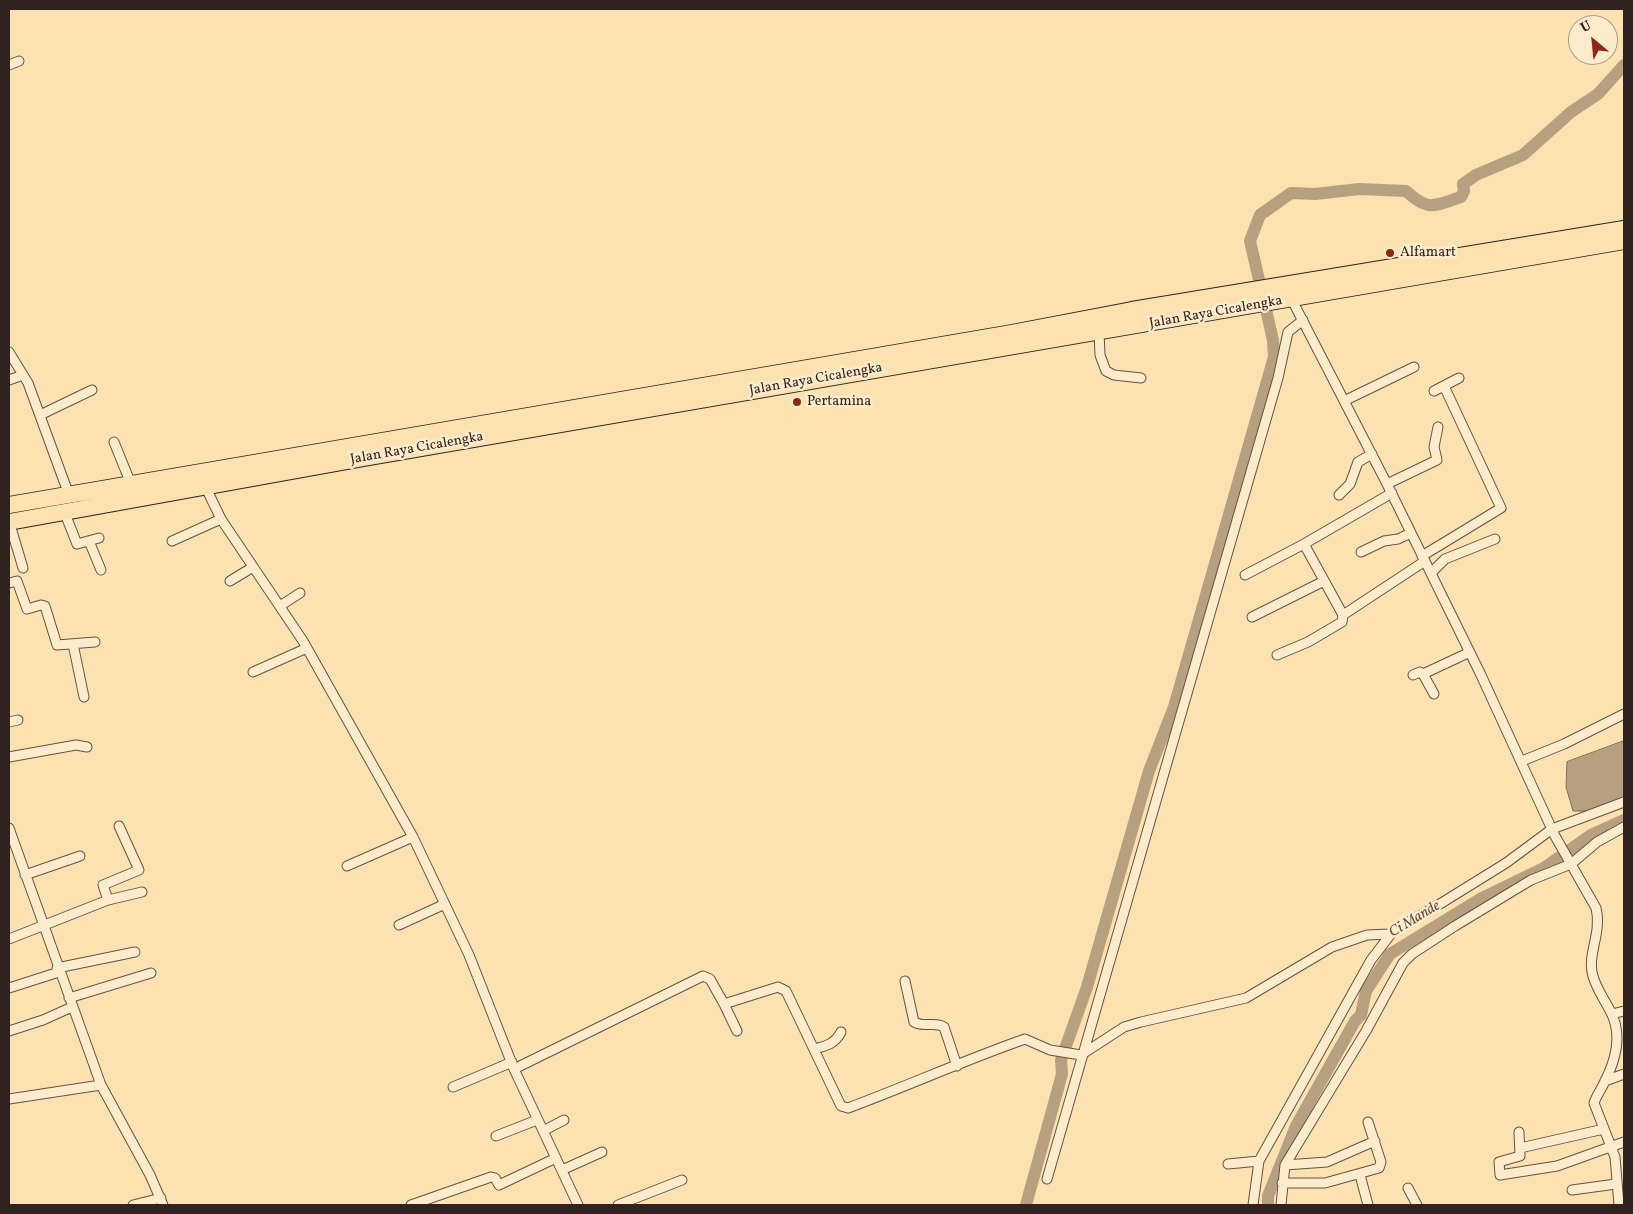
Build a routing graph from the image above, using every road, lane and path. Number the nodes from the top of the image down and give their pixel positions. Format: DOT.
graph roads {
  1 [pos="19,61"];
  2 [pos="9,64"];
  3 [pos="1624,229"];
  4 [pos="1624,241"];
  5 [pos="1272,295"];
  6 [pos="1248,299"];
  7 [pos="1292,300"];
  8 [pos="1302,320"];
  9 [pos="1100,332"];
  10 [pos="9,352"];
  11 [pos="1414,367"];
  12 [pos="24,375"];
  13 [pos="1141,378"];
  14 [pos="1459,378"];
  15 [pos="9,380"];
  16 [pos="1444,386"];
  17 [pos="92,390"];
  18 [pos="1434,391"];
  19 [pos="1344,401"];
  20 [pos="40,415"];
  21 [pos="1438,427"];
  22 [pos="114,442"];
  23 [pos="1372,454"];
  24 [pos="1387,484"];
  25 [pos="123,486"];
  26 [pos="206,488"];
  27 [pos="1392,493"];
  28 [pos="69,495"];
  29 [pos="1339,495"];
  30 [pos="117,504"];
  31 [pos="9,505"];
  32 [pos="64,512"];
  33 [pos="221,519"];
  34 [pos="9,522"];
  35 [pos="1411,533"];
  36 [pos="99,538"];
  37 [pos="1495,538"];
  38 [pos="89,541"];
  39 [pos="172,541"];
  40 [pos="1304,544"];
  41 [pos="1361,552"];
  42 [pos="1424,558"];
  43 [pos="253,567"];
  44 [pos="23,568"];
  45 [pos="101,570"];
  46 [pos="1431,573"];
  47 [pos="1245,575"];
  48 [pos="230,581"];
  49 [pos="1324,581"];
  50 [pos="9,583"];
  51 [pos="300,593"];
  52 [pos="280,606"];
  53 [pos="1343,615"];
  54 [pos="1252,618"];
  55 [pos="95,642"];
  56 [pos="73,644"];
  57 [pos="307,648"];
  58 [pos="1468,653"];
  59 [pos="1277,654"];
  60 [pos="253,672"];
  61 [pos="1423,674"];
  62 [pos="1413,676"];
  63 [pos="1434,694"];
  64 [pos="84,697"];
  65 [pos="1624,714"];
  66 [pos="87,747"];
  67 [pos="9,756"];
  68 [pos="1522,761"];
  69 [pos="1624,802"];
  70 [pos="119,826"];
  71 [pos="1624,827"];
  72 [pos="9,828"];
  73 [pos="1554,833"];
  74 [pos="413,837"];
  75 [pos="80,856"];
  76 [pos="1570,862"];
  77 [pos="347,866"];
  78 [pos="25,875"];
  79 [pos="142,892"];
  80 [pos="108,900"];
  81 [pos="445,904"];
  82 [pos="399,925"];
  83 [pos="43,926"];
  84 [pos="1389,934"];
  85 [pos="9,939"];
  86 [pos="135,952"];
  87 [pos="58,970"];
  88 [pos="151,974"];
  89 [pos="905,981"];
  90 [pos="9,988"];
  91 [pos="69,998"];
  92 [pos="724,1004"];
  93 [pos="72,1008"];
  94 [pos="1624,1011"];
  95 [pos="1612,1014"];
  96 [pos="9,1030"];
  97 [pos="737,1031"];
  98 [pos="841,1032"];
  99 [pos="1620,1047"];
  100 [pos="814,1049"];
  101 [pos="1080,1055"];
  102 [pos="513,1065"];
  103 [pos="956,1066"];
  104 [pos="1624,1074"];
  105 [pos="1605,1081"];
  106 [pos="101,1085"];
  107 [pos="453,1088"];
  108 [pos="9,1099"];
  109 [pos="537,1120"];
  110 [pos="564,1120"];
  111 [pos="1368,1122"];
  112 [pos="1604,1129"];
  113 [pos="543,1131"];
  114 [pos="1519,1132"];
  115 [pos="496,1136"];
  116 [pos="1376,1141"];
  117 [pos="1624,1142"];
  118 [pos="1612,1147"];
  119 [pos="1520,1148"];
  120 [pos="602,1152"];
  121 [pos="556,1158"];
  122 [pos="1259,1160"];
  123 [pos="1228,1164"];
  124 [pos="1285,1165"];
  125 [pos="1620,1165"];
  126 [pos="562,1170"];
  127 [pos="1360,1175"];
  128 [pos="1047,1179"];
  129 [pos="682,1180"];
  130 [pos="1282,1184"];
  131 [pos="1616,1184"];
  132 [pos="1408,1188"];
  133 [pos="1572,1190"];
  134 [pos="162,1202"];
  135 [pos="133,1205"];
  136 [pos="411,1205"];
  137 [pos="578,1205"];
  138 [pos="618,1205"];
  139 [pos="1253,1205"];
  140 [pos="1281,1205"];
  141 [pos="1368,1205"];
  142 [pos="1417,1205"];
  143 [pos="1619,1205"];
  1 -- 2 [label="street"];
  3 -- 5 [label="highway, Jalan Raya Cicalengka"];
  4 -- 7 [label="highway, Jalan Raya Cicalengka"];
  5 -- 6 [label="highway, Jalan Raya Cicalengka"];
  5 -- 7 [label="highway, Jalan Raya Cicalengka"];
  6 -- 9 [label="highway, Jalan Raya Cicalengka"];
  6 -- 25 [label="highway, Jalan Raya Cicalengka"];
  7 -- 8 [label="street"];
  8 -- 19 [label="street"];
  8 -- 101 [label="street"];
  9 -- 13 [label="street"];
  9 -- 26 [label="highway, Jalan Raya Cicalengka"];
  10 -- 12 [label="street"];
  11 -- 19 [label="street"];
  12 -- 15 [label="street"];
  12 -- 20 [label="street"];
  14 -- 16 [label="street"];
  16 -- 18 [label="street"];
  16 -- 42 [label="street"];
  17 -- 20 [label="street"];
  19 -- 23 [label="street"];
  20 -- 28 [label="street"];
  21 -- 24 [label="street"];
  22 -- 25 [label="street"];
  23 -- 24 [label="street"];
  23 -- 29 [label="street"];
  24 -- 27 [label="street"];
  25 -- 28 [label="highway, Jalan Raya Cicalengka"];
  25 -- 30 [label="highway"];
  26 -- 30 [label="highway, Jalan Raya Cicalengka"];
  26 -- 33 [label="street"];
  27 -- 35 [label="street"];
  27 -- 40 [label="street"];
  28 -- 31 [label="highway, Jalan Raya Cicalengka"];
  30 -- 32 [label="highway, Jalan Raya Cicalengka"];
  32 -- 34 [label="highway, Jalan Raya Cicalengka"];
  32 -- 38 [label="street"];
  33 -- 39 [label="street"];
  33 -- 43 [label="street"];
  34 -- 44 [label="street"];
  35 -- 41 [label="street"];
  35 -- 42 [label="street"];
  36 -- 38 [label="street"];
  37 -- 46 [label="street"];
  38 -- 45 [label="street"];
  40 -- 47 [label="street"];
  40 -- 49 [label="street"];
  42 -- 46 [label="street"];
  42 -- 53 [label="street"];
  43 -- 48 [label="street"];
  43 -- 52 [label="street"];
  46 -- 58 [label="street"];
  49 -- 53 [label="street"];
  49 -- 54 [label="street"];
  50 -- 56 [label="street"];
  51 -- 52 [label="street"];
  52 -- 57 [label="street"];
  53 -- 59 [label="street"];
  55 -- 56 [label="street"];
  56 -- 64 [label="street"];
  57 -- 60 [label="street"];
  57 -- 74 [label="street"];
  58 -- 61 [label="street"];
  58 -- 68 [label="street"];
  61 -- 62 [label="street"];
  61 -- 63 [label="street"];
  65 -- 68 [label="street"];
  66 -- 67 [label="street"];
  68 -- 73 [label="street"];
  69 -- 73 [label="street"];
  70 -- 80 [label="street"];
  71 -- 76 [label="street"];
  72 -- 78 [label="street"];
  73 -- 76 [label="street"];
  73 -- 84 [label="street"];
  74 -- 77 [label="street"];
  74 -- 81 [label="street"];
  75 -- 78 [label="street"];
  76 -- 95 [label="street"];
  76 -- 124 [label="street"];
  78 -- 83 [label="street"];
  79 -- 80 [label="street"];
  80 -- 83 [label="street"];
  81 -- 82 [label="street"];
  81 -- 102 [label="street"];
  83 -- 85 [label="street"];
  83 -- 87 [label="street"];
  84 -- 101 [label="street"];
  84 -- 122 [label="street"];
  86 -- 87 [label="street"];
  87 -- 90 [label="street"];
  87 -- 91 [label="street"];
  88 -- 91 [label="street"];
  89 -- 103 [label="street"];
  91 -- 93 [label="street"];
  92 -- 97 [label="street"];
  92 -- 100 [label="street"];
  92 -- 102 [label="street"];
  93 -- 96 [label="street"];
  93 -- 106 [label="street"];
  94 -- 95 [label="street"];
  95 -- 99 [label="street"];
  98 -- 100 [label="street"];
  99 -- 105 [label="street"];
  100 -- 103 [label="street"];
  101 -- 103 [label="street"];
  101 -- 128 [label="street"];
  102 -- 107 [label="street"];
  102 -- 109 [label="street"];
  104 -- 105 [label="street"];
  105 -- 112 [label="street"];
  106 -- 108 [label="street"];
  106 -- 134 [label="street"];
  109 -- 113 [label="street"];
  109 -- 115 [label="street"];
  110 -- 113 [label="street"];
  111 -- 116 [label="street"];
  112 -- 118 [label="street"];
  112 -- 119 [label="street"];
  113 -- 121 [label="street"];
  114 -- 119 [label="street"];
  116 -- 124 [label="street"];
  116 -- 127 [label="street"];
  117 -- 118 [label="street"];
  118 -- 119 [label="street"];
  118 -- 125 [label="street"];
  120 -- 126 [label="street"];
  121 -- 126 [label="street"];
  121 -- 136 [label="street"];
  122 -- 123 [label="street"];
  122 -- 139 [label="street"];
  124 -- 130 [label="street"];
  125 -- 131 [label="street"];
  126 -- 137 [label="street"];
  127 -- 130 [label="street"];
  127 -- 141 [label="street"];
  129 -- 138 [label="street"];
  130 -- 140 [label="street"];
  131 -- 133 [label="street"];
  131 -- 143 [label="street"];
  132 -- 142 [label="street"];
  134 -- 135 [label="street"];
}
